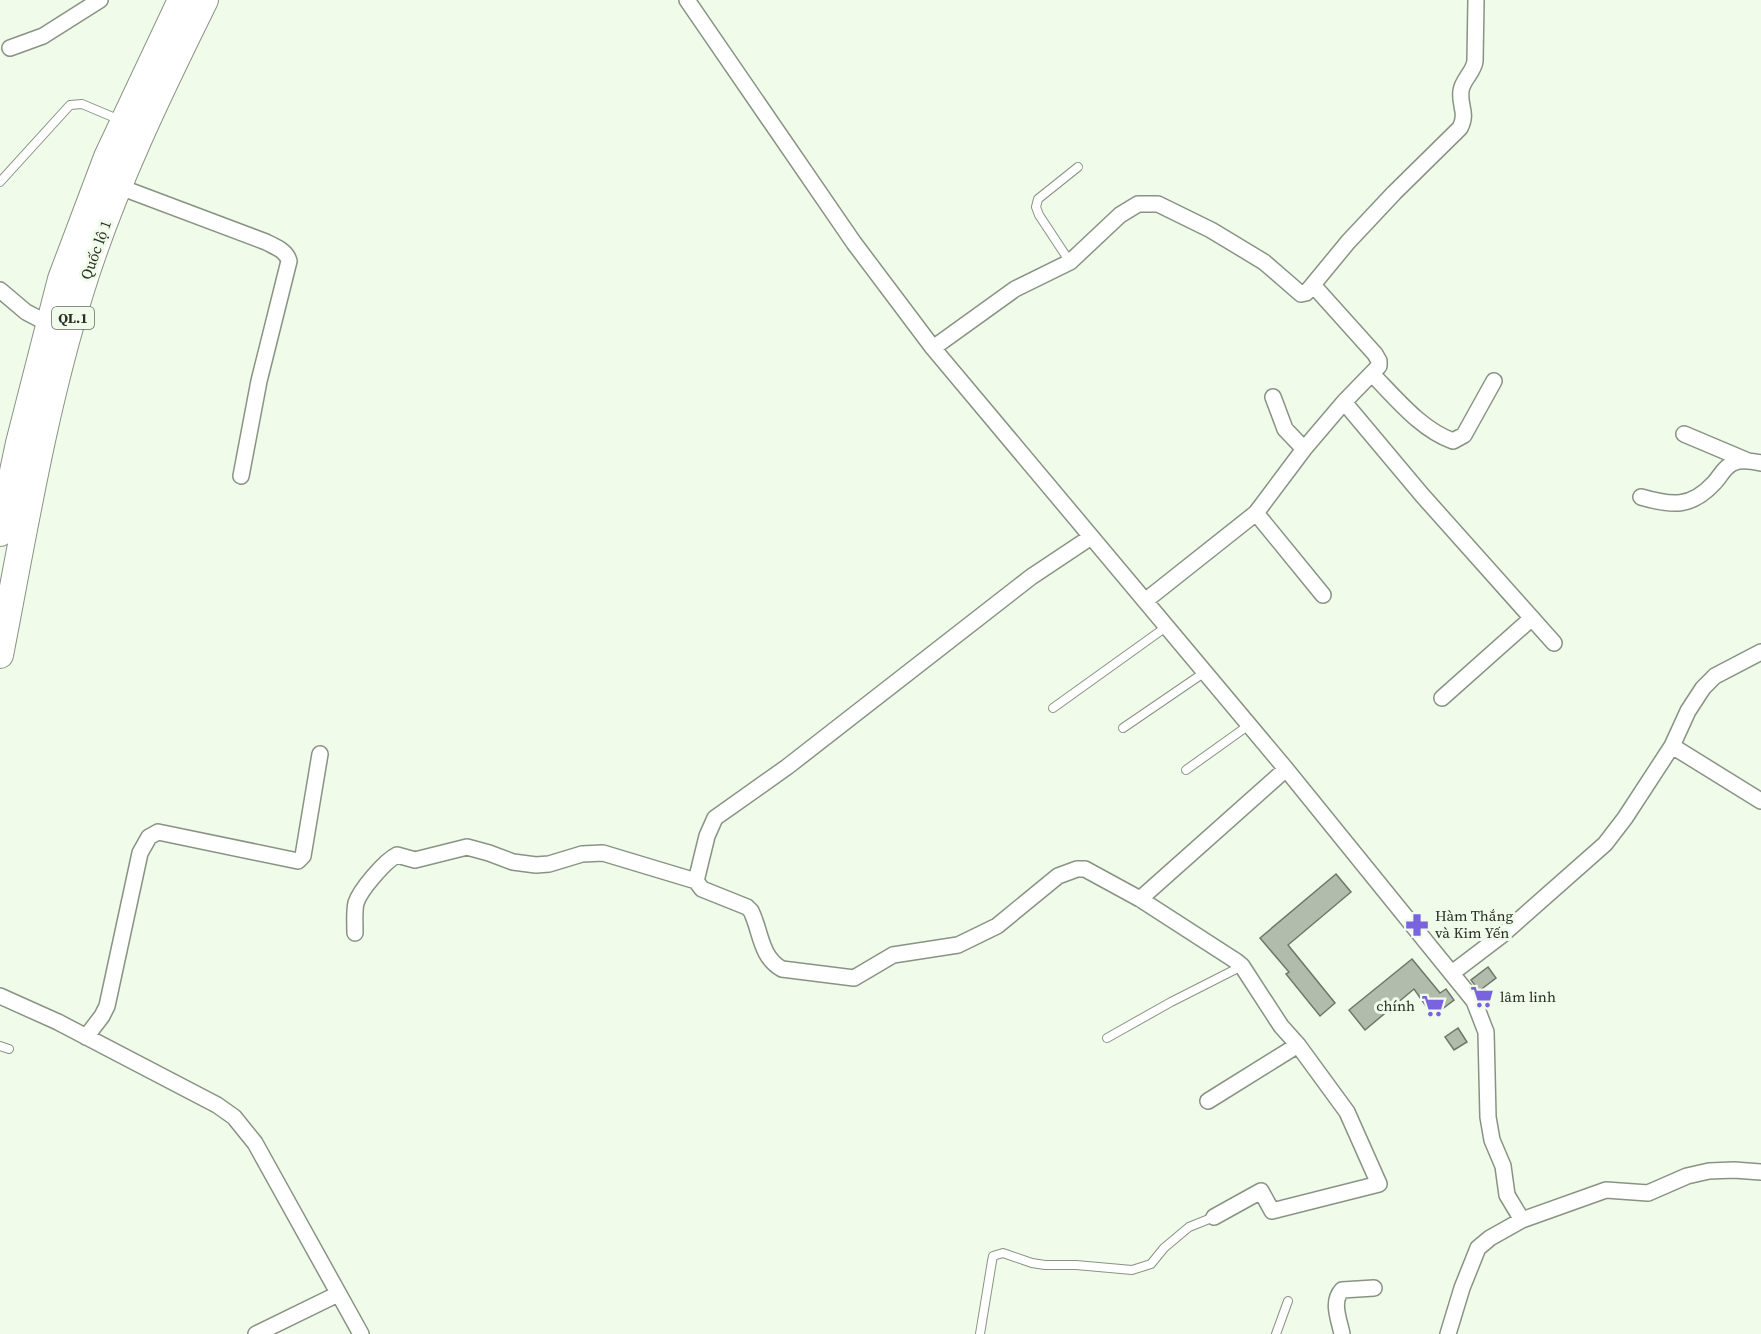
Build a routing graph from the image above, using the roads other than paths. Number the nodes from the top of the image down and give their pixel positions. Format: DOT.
graph roads {
  1 [pos="100,0"];
  2 [pos="181,0"];
  3 [pos="205,0"];
  4 [pos="687,0"];
  5 [pos="1476,0"];
  6 [pos="10,48"];
  7 [pos="123,122"];
  8 [pos="1078,167"];
  9 [pos="0,182"];
  10 [pos="120,187"];
  11 [pos="1070,262"];
  12 [pos="1313,285"];
  13 [pos="0,290"];
  14 [pos="49,324"];
  15 [pos="933,348"];
  16 [pos="1372,374"];
  17 [pos="1494,381"];
  18 [pos="1273,397"];
  19 [pos="1344,402"];
  20 [pos="1684,434"];
  21 [pos="1304,449"];
  22 [pos="1754,462"];
  23 [pos="241,476"];
  24 [pos="1641,497"];
  25 [pos="1256,513"];
  26 [pos="0,533"];
  27 [pos="1091,537"];
  28 [pos="1323,595"];
  29 [pos="1145,602"];
  30 [pos="1532,618"];
  31 [pos="1166,627"];
  32 [pos="1554,643"];
  33 [pos="1761,652"];
  34 [pos="0,655"];
  35 [pos="1205,672"];
  36 [pos="1442,698"];
  37 [pos="1053,708"];
  38 [pos="1249,725"];
  39 [pos="1123,728"];
  40 [pos="1672,746"];
  41 [pos="320,754"];
  42 [pos="1286,769"];
  43 [pos="1186,770"];
  44 [pos="1761,801"];
  45 [pos="696,881"];
  46 [pos="1140,899"];
  47 [pos="355,933"];
  48 [pos="1242,966"];
  49 [pos="1452,973"];
  50 [pos="0,996"];
  51 [pos="86,1037"];
  52 [pos="1107,1038"];
  53 [pos="1298,1045"];
  54 [pos="0,1046"];
  55 [pos="9,1049"];
  56 [pos="1209,1101"];
  57 [pos="1761,1172"];
  58 [pos="1215,1217"];
  59 [pos="1522,1220"];
  60 [pos="1374,1288"];
  61 [pos="338,1294"];
  62 [pos="1288,1301"];
  63 [pos="256,1334"];
  64 [pos="361,1334"];
  65 [pos="980,1334"];
  66 [pos="1276,1334"];
  67 [pos="1342,1334"];
  68 [pos="1448,1334"];
  1 -- 6 [label="street"];
  2 -- 7 [label="highway, Quốc lộ 1 / QL.1"];
  3 -- 10 [label="highway, Quốc lộ 1 / QL.1"];
  4 -- 15 [label="street"];
  5 -- 12 [label="street"];
  7 -- 9 [label="lane"];
  7 -- 14 [label="highway, Quốc lộ 1 / QL.1"];
  8 -- 11 [label="lane"];
  10 -- 23 [label="street"];
  10 -- 34 [label="highway, Quốc lộ 1 / QL.1"];
  11 -- 12 [label="street"];
  11 -- 15 [label="street"];
  12 -- 16 [label="street"];
  13 -- 14 [label="street"];
  14 -- 26 [label="highway, Quốc lộ 1 / QL.1"];
  15 -- 27 [label="street"];
  16 -- 17 [label="street"];
  16 -- 19 [label="street"];
  18 -- 21 [label="street"];
  19 -- 21 [label="street"];
  19 -- 30 [label="street"];
  20 -- 22 [label="street"];
  21 -- 25 [label="street"];
  22 -- 24 [label="street"];
  25 -- 28 [label="street"];
  25 -- 29 [label="street"];
  27 -- 29 [label="street"];
  27 -- 45 [label="street"];
  29 -- 31 [label="street"];
  30 -- 32 [label="street"];
  30 -- 36 [label="street"];
  31 -- 35 [label="street"];
  31 -- 37 [label="lane"];
  33 -- 40 [label="street"];
  35 -- 38 [label="street"];
  35 -- 39 [label="lane"];
  38 -- 42 [label="street"];
  38 -- 43 [label="lane"];
  40 -- 44 [label="street"];
  40 -- 49 [label="street"];
  41 -- 51 [label="street"];
  42 -- 46 [label="street"];
  42 -- 49 [label="street"];
  45 -- 46 [label="street"];
  45 -- 47 [label="street"];
  46 -- 48 [label="street"];
  48 -- 52 [label="lane"];
  48 -- 53 [label="street"];
  49 -- 59 [label="street"];
  50 -- 51 [label="street"];
  51 -- 61 [label="street"];
  53 -- 56 [label="street"];
  53 -- 58 [label="street"];
  54 -- 55 [label="lane"];
  57 -- 59 [label="street"];
  58 -- 65 [label="lane"];
  59 -- 68 [label="street"];
  60 -- 67 [label="street"];
  61 -- 63 [label="street"];
  61 -- 64 [label="street"];
  62 -- 66 [label="lane"];
}
